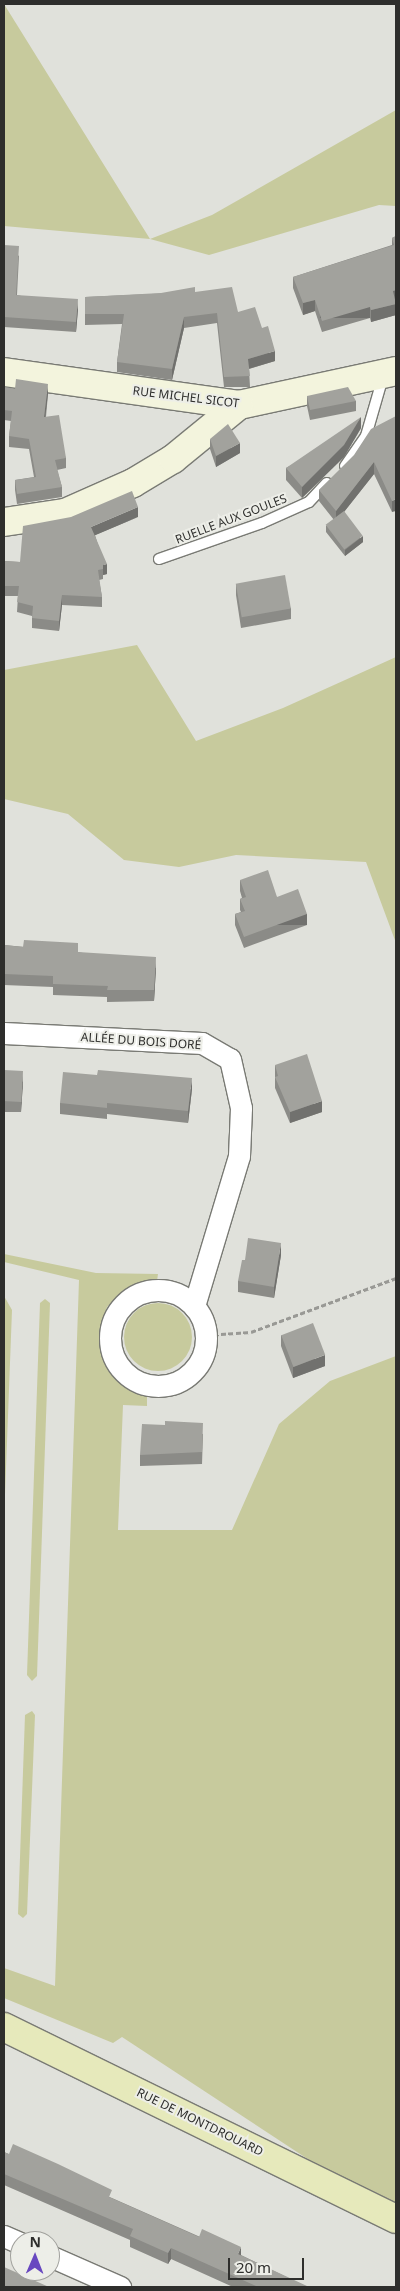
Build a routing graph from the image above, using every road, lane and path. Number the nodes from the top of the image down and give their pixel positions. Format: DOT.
graph roads {
  1 [pos="4,372"];
  2 [pos="390,373"];
  3 [pos="239,405"];
  4 [pos="4,522"];
  5 [pos="159,559"];
  6 [pos="4,1033"];
  7 [pos="396,1278"];
  8 [pos="194,1306"];
  9 [pos="206,1335"];
  10 [pos="4,2027"];
  11 [pos="396,2218"];
  12 [pos="60,2260"];
  13 [pos="120,2287"];
  1 -- 3 [label="street, RUE MICHEL SICOT"];
  2 -- 3 [label="street, RUE MICHEL SICOT"];
  2 -- 5 [label="lane, RUELLE AUX GOULES"];
  3 -- 4 [label="street"];
  6 -- 8 [label="street, ALLÉE DU BOIS DORÉ"];
  7 -- 9 [label="path"];
  8 -- 9 [label="street"];
  8 -- 9 [label="street"];
  10 -- 11 [label="main road, RUE DE MONTDROUARD"];
  12 -- 13 [label="street"];
}
